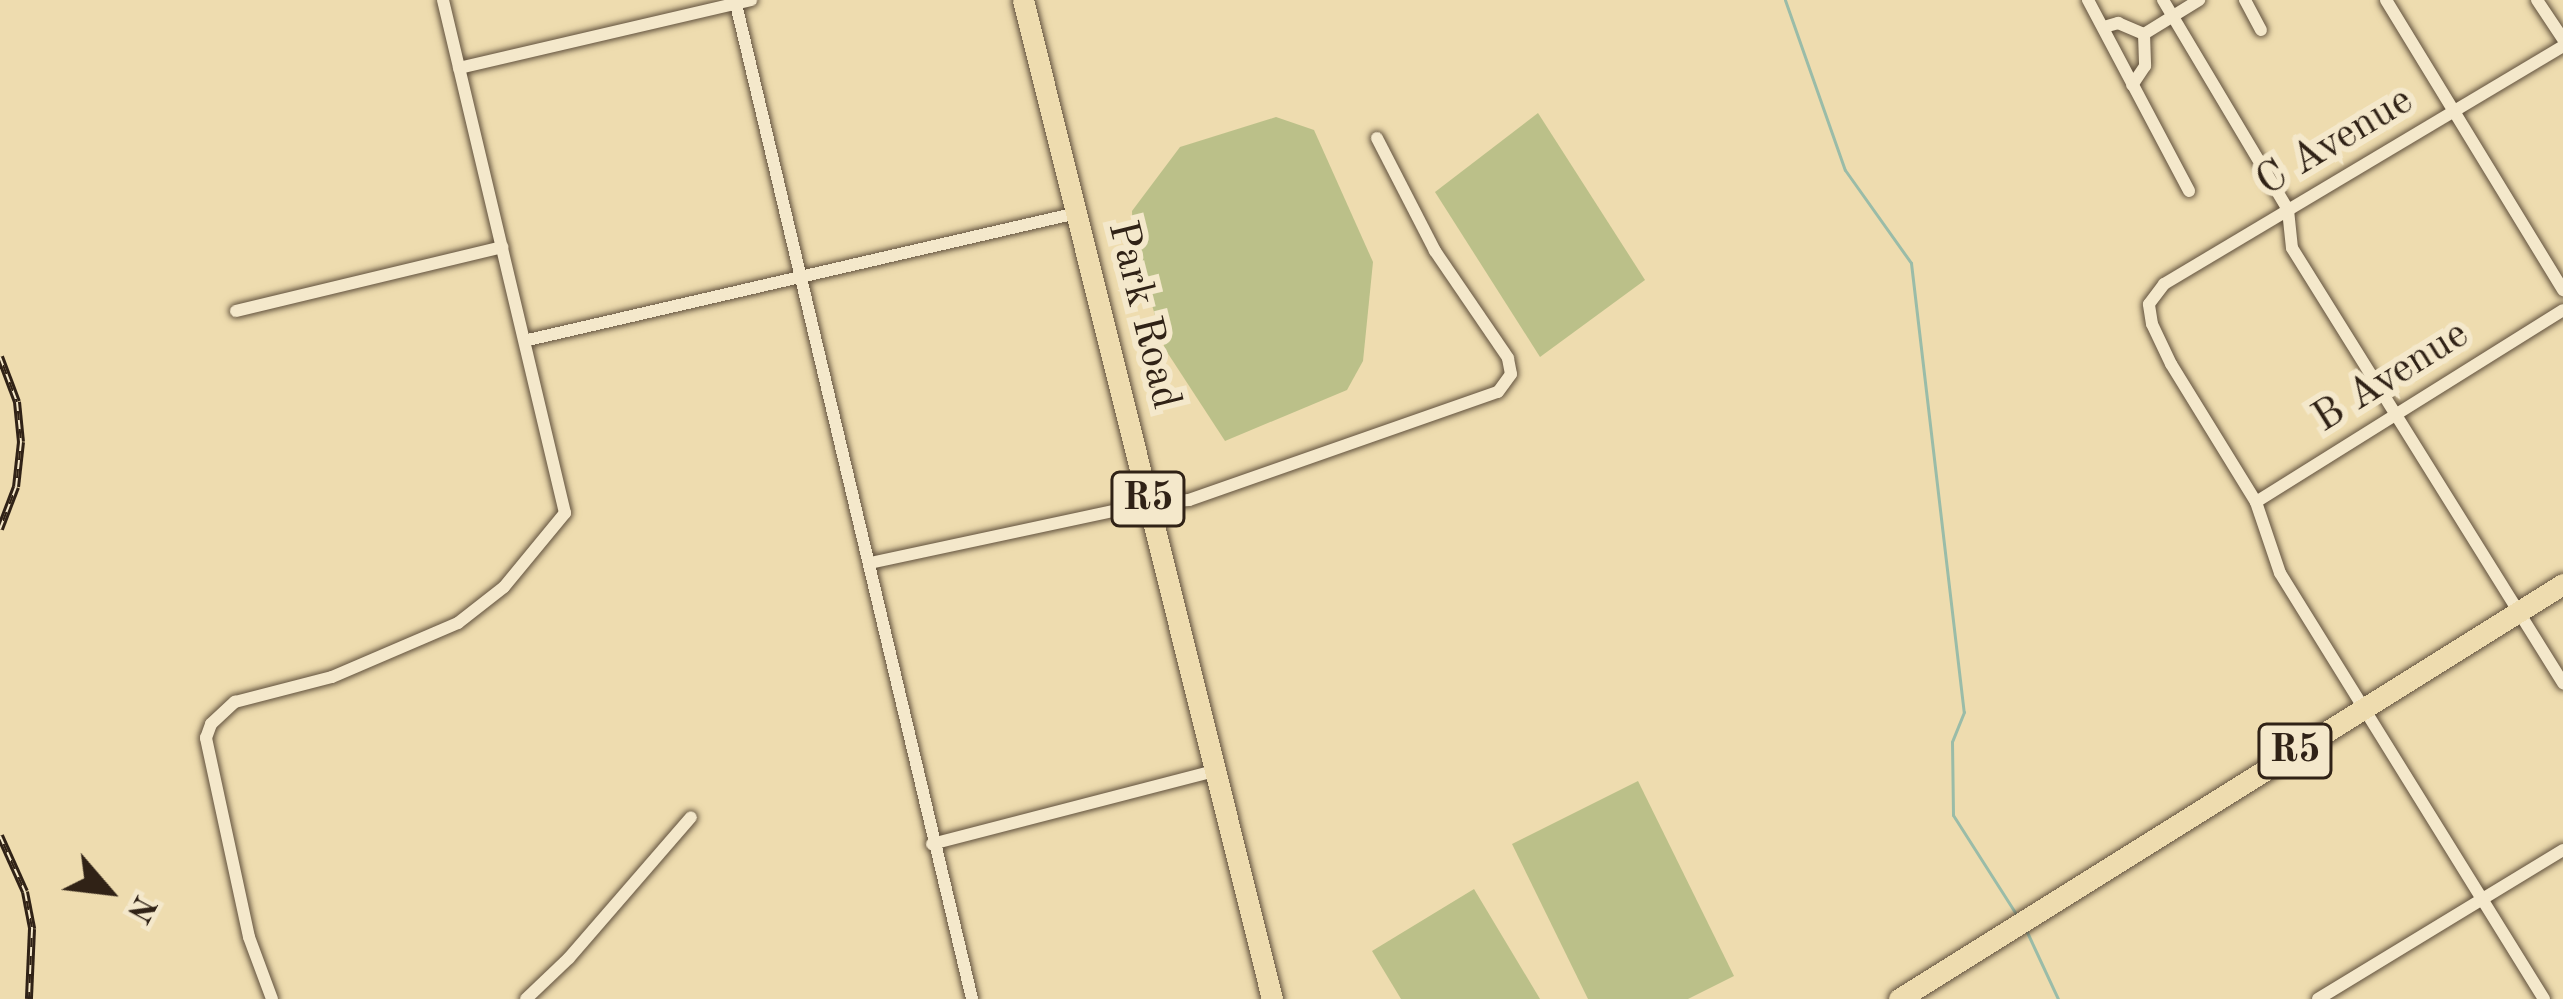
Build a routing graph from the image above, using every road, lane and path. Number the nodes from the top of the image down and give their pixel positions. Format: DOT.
graph roads {
  1 [pos="443,0"];
  2 [pos="752,0"];
  3 [pos="1023,0"];
  4 [pos="2088,0"];
  5 [pos="2163,0"];
  6 [pos="2199,0"];
  7 [pos="2245,0"];
  8 [pos="2386,0"];
  9 [pos="2537,0"];
  10 [pos="735,2"];
  11 [pos="2174,17"];
  12 [pos="2104,27"];
  13 [pos="2261,30"];
  14 [pos="2144,34"];
  15 [pos="2563,42"];
  16 [pos="459,68"];
  17 [pos="2132,85"];
  18 [pos="2452,110"];
  19 [pos="1377,138"];
  20 [pos="2189,190"];
  21 [pos="2288,210"];
  22 [pos="1077,213"];
  23 [pos="502,248"];
  24 [pos="802,280"];
  25 [pos="2563,290"];
  26 [pos="2563,310"];
  27 [pos="236,311"];
  28 [pos="528,340"];
  29 [pos="2393,414"];
  30 [pos="2256,502"];
  31 [pos="1149,503"];
  32 [pos="871,563"];
  33 [pos="2563,584"];
  34 [pos="2519,610"];
  35 [pos="2563,683"];
  36 [pos="2361,710"];
  37 [pos="1215,771"];
  38 [pos="691,817"];
  39 [pos="932,844"];
  40 [pos="2563,850"];
  41 [pos="2485,901"];
  42 [pos="272,999"];
  43 [pos="526,999"];
  44 [pos="972,999"];
  45 [pos="1272,999"];
  46 [pos="1899,999"];
  47 [pos="2318,999"];
  48 [pos="2545,999"];
  1 -- 16 [label="street"];
  2 -- 10 [label="street"];
  3 -- 22 [label="highway, Park Road / R5"];
  4 -- 12 [label="street"];
  5 -- 11 [label="street"];
  6 -- 11 [label="street"];
  7 -- 13 [label="street"];
  8 -- 18 [label="street"];
  9 -- 15 [label="street"];
  10 -- 16 [label="street"];
  10 -- 24 [label="street"];
  11 -- 14 [label="street"];
  11 -- 21 [label="street"];
  12 -- 14 [label="street"];
  12 -- 17 [label="street"];
  14 -- 17 [label="street"];
  15 -- 18 [label="street, C Avenue"];
  16 -- 23 [label="street"];
  17 -- 20 [label="street"];
  18 -- 21 [label="street, C Avenue"];
  18 -- 25 [label="street"];
  19 -- 31 [label="street"];
  21 -- 29 [label="street"];
  21 -- 30 [label="street, C Avenue"];
  22 -- 24 [label="street"];
  22 -- 31 [label="highway, Park Road / R5"];
  23 -- 27 [label="street"];
  23 -- 28 [label="street"];
  24 -- 28 [label="street"];
  24 -- 32 [label="street"];
  26 -- 29 [label="street, B Avenue"];
  28 -- 42 [label="street"];
  29 -- 30 [label="street, B Avenue"];
  29 -- 34 [label="street"];
  30 -- 36 [label="street"];
  31 -- 32 [label="street"];
  31 -- 37 [label="highway, Park Road / R5"];
  32 -- 39 [label="street"];
  33 -- 34 [label="highway, R5"];
  34 -- 35 [label="street"];
  34 -- 36 [label="highway, R5"];
  36 -- 41 [label="street"];
  36 -- 46 [label="highway, R5"];
  37 -- 39 [label="street"];
  37 -- 45 [label="highway, Park Road / R5"];
  38 -- 43 [label="street"];
  39 -- 44 [label="street"];
  40 -- 41 [label="street"];
  41 -- 47 [label="street"];
  41 -- 48 [label="street"];
}
